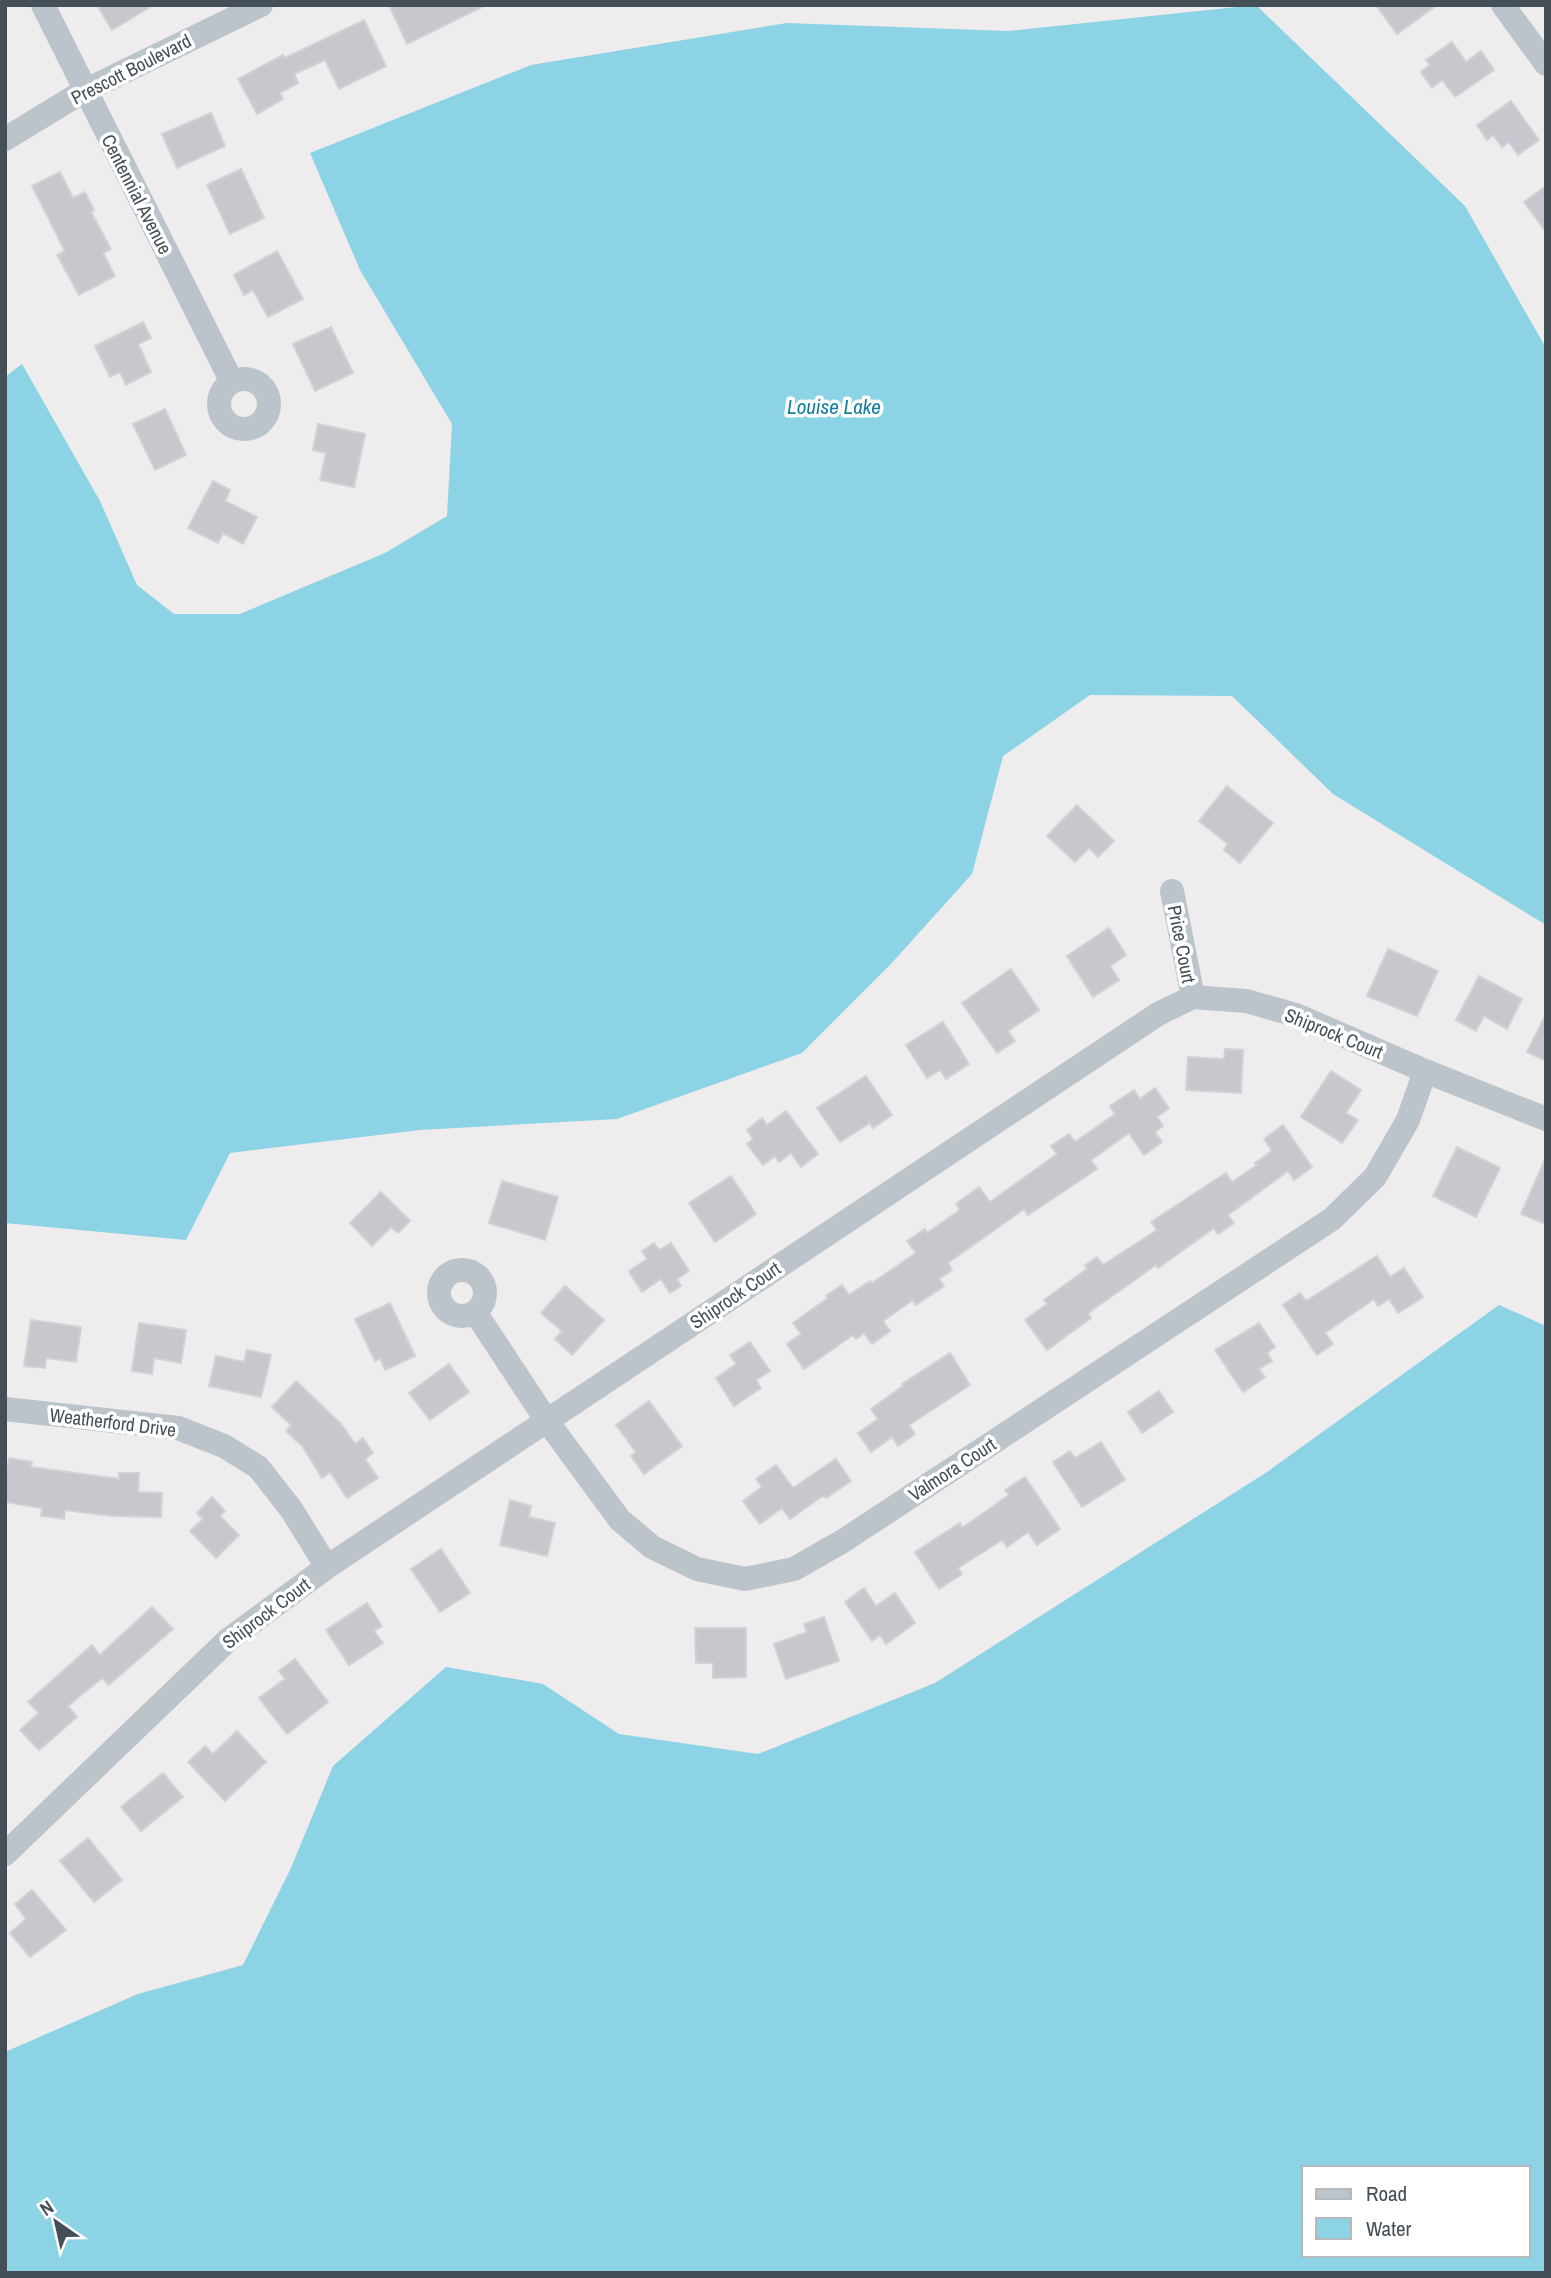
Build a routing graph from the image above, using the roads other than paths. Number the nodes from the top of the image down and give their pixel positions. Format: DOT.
graph roads {
  1 [pos="43,5"];
  2 [pos="261,5"];
  3 [pos="1504,6"];
  4 [pos="1546,64"];
  5 [pos="85,91"];
  6 [pos="5,139"];
  7 [pos="232,382"];
  8 [pos="1172,891"];
  9 [pos="1193,997"];
  10 [pos="1425,1071"];
  11 [pos="1546,1119"];
  12 [pos="475,1312"];
  13 [pos="5,1409"];
  14 [pos="547,1421"];
  15 [pos="327,1567"];
  16 [pos="5,1854"];
  1 -- 5 [label="street, Centennial Avenue"];
  2 -- 5 [label="street, Prescott Boulevard"];
  3 -- 4 [label="street"];
  5 -- 6 [label="street, Prescott Boulevard"];
  5 -- 7 [label="street, Centennial Avenue"];
  8 -- 9 [label="street, Price Court"];
  9 -- 10 [label="street, Shiprock Court"];
  9 -- 14 [label="street, Shiprock Court"];
  10 -- 11 [label="street, Shiprock Court"];
  10 -- 14 [label="street, Valmora Court"];
  12 -- 14 [label="street, Valmora Court"];
  13 -- 15 [label="street, Weatherford Drive"];
  14 -- 15 [label="street, Shiprock Court"];
  15 -- 16 [label="street, Shiprock Court"];
}
